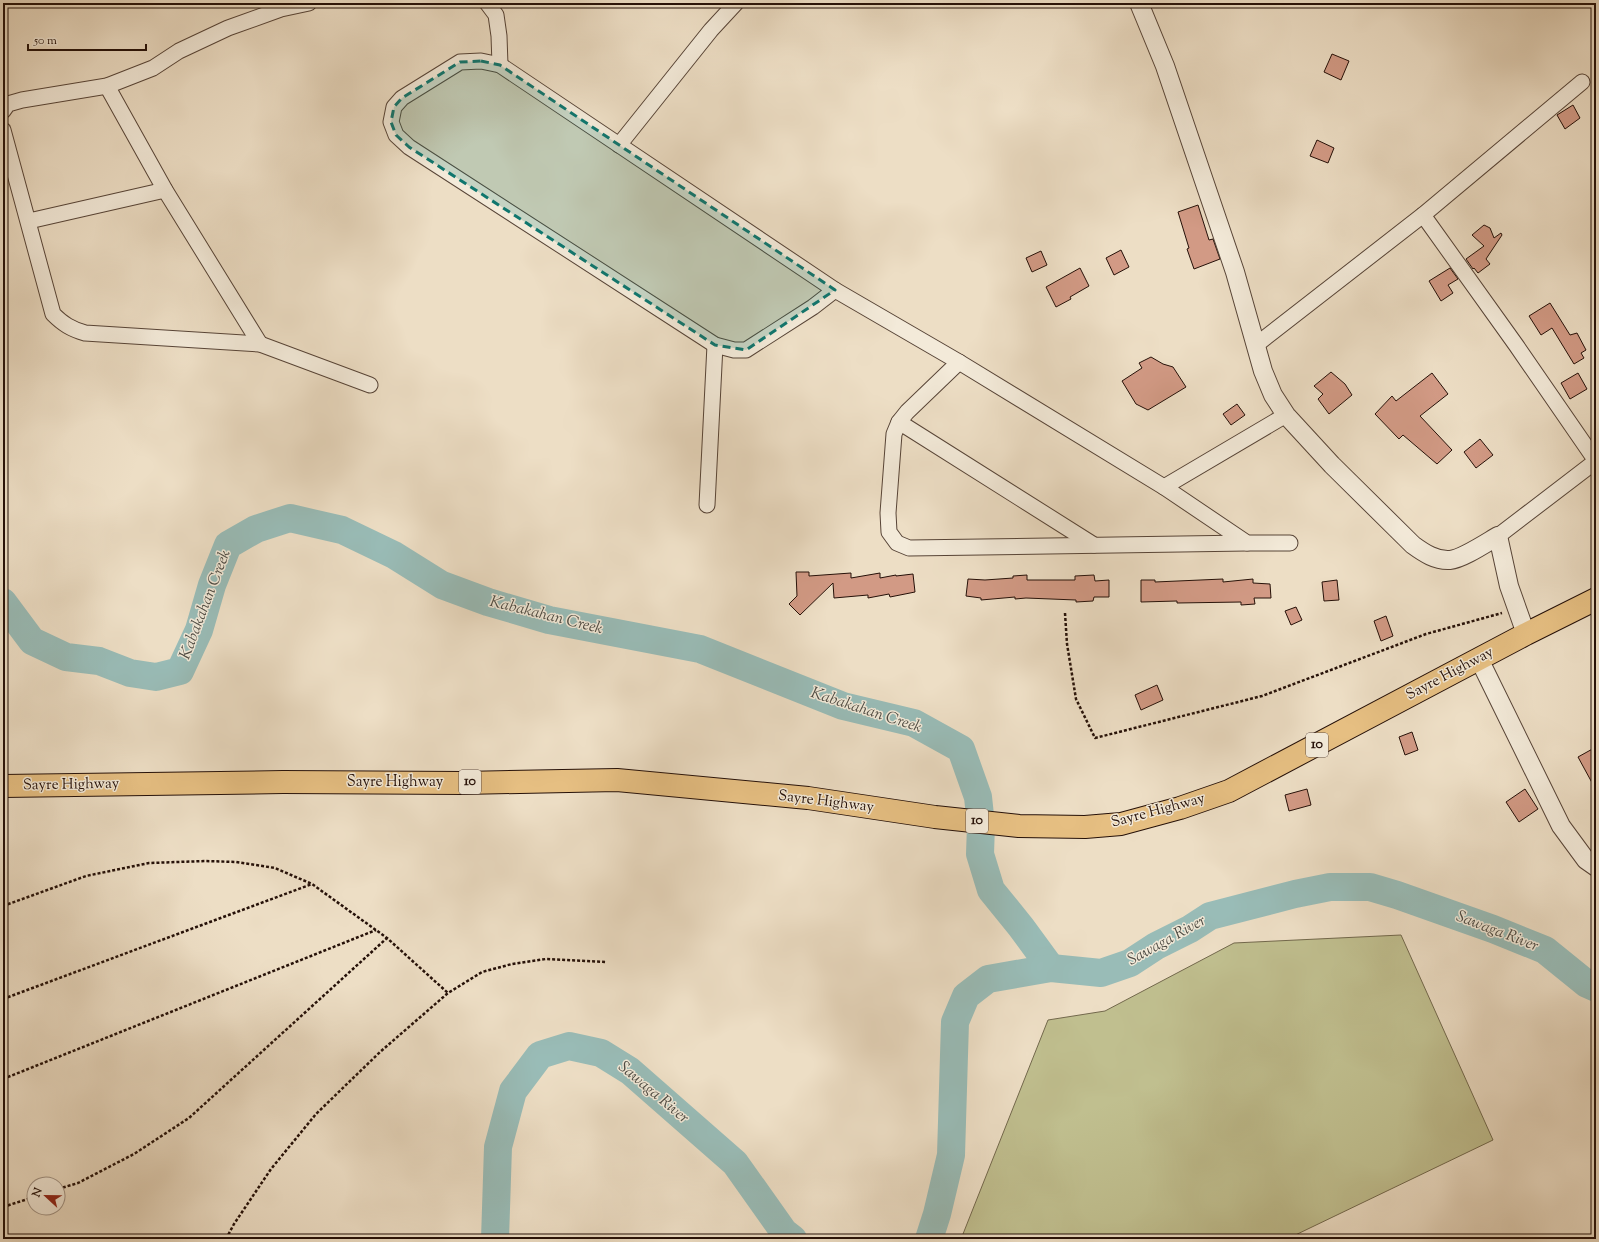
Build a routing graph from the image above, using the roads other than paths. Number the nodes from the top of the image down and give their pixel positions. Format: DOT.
graph roads {
  1 [pos="309,3"];
  2 [pos="488,3"];
  3 [pos="736,3"];
  4 [pos="1139,3"];
  5 [pos="500,65"];
  6 [pos="1582,82"];
  7 [pos="107,86"];
  8 [pos="3,111"];
  9 [pos="3,130"];
  10 [pos="619,145"];
  11 [pos="165,190"];
  12 [pos="1424,215"];
  13 [pos="29,220"];
  14 [pos="835,290"];
  15 [pos="260,344"];
  16 [pos="716,345"];
  17 [pos="1256,345"];
  18 [pos="958,362"];
  19 [pos="370,385"];
  20 [pos="1286,415"];
  21 [pos="899,422"];
  22 [pos="1596,461"];
  23 [pos="1164,487"];
  24 [pos="707,505"];
  25 [pos="1498,536"];
  26 [pos="1247,543"];
  27 [pos="1290,543"];
  28 [pos="1094,546"];
  29 [pos="1596,599"];
  30 [pos="1526,634"];
  31 [pos="1479,659"];
  32 [pos="3,786"];
  33 [pos="1596,868"];
  1 -- 7 [label="street"];
  2 -- 5 [label="street"];
  3 -- 10 [label="street"];
  4 -- 17 [label="street"];
  5 -- 10 [label="street"];
  5 -- 16 [label="street"];
  6 -- 12 [label="street"];
  7 -- 8 [label="street"];
  7 -- 11 [label="street"];
  9 -- 13 [label="street"];
  10 -- 14 [label="street"];
  11 -- 13 [label="street"];
  11 -- 15 [label="street"];
  12 -- 17 [label="street"];
  12 -- 22 [label="street"];
  13 -- 15 [label="street"];
  14 -- 16 [label="street"];
  14 -- 18 [label="street"];
  15 -- 19 [label="street"];
  16 -- 24 [label="street"];
  17 -- 20 [label="street"];
  18 -- 21 [label="street"];
  18 -- 23 [label="street"];
  20 -- 23 [label="street"];
  20 -- 25 [label="street"];
  21 -- 28 [label="street"];
  21 -- 28 [label="street"];
  22 -- 25 [label="street"];
  23 -- 26 [label="street"];
  25 -- 30 [label="street"];
  26 -- 27 [label="street"];
  26 -- 28 [label="street"];
  29 -- 30 [label="highway, Sayre Highway / 10"];
  30 -- 31 [label="highway, Sayre Highway / 10"];
  31 -- 32 [label="highway, Sayre Highway / 10"];
  31 -- 33 [label="street"];
}
